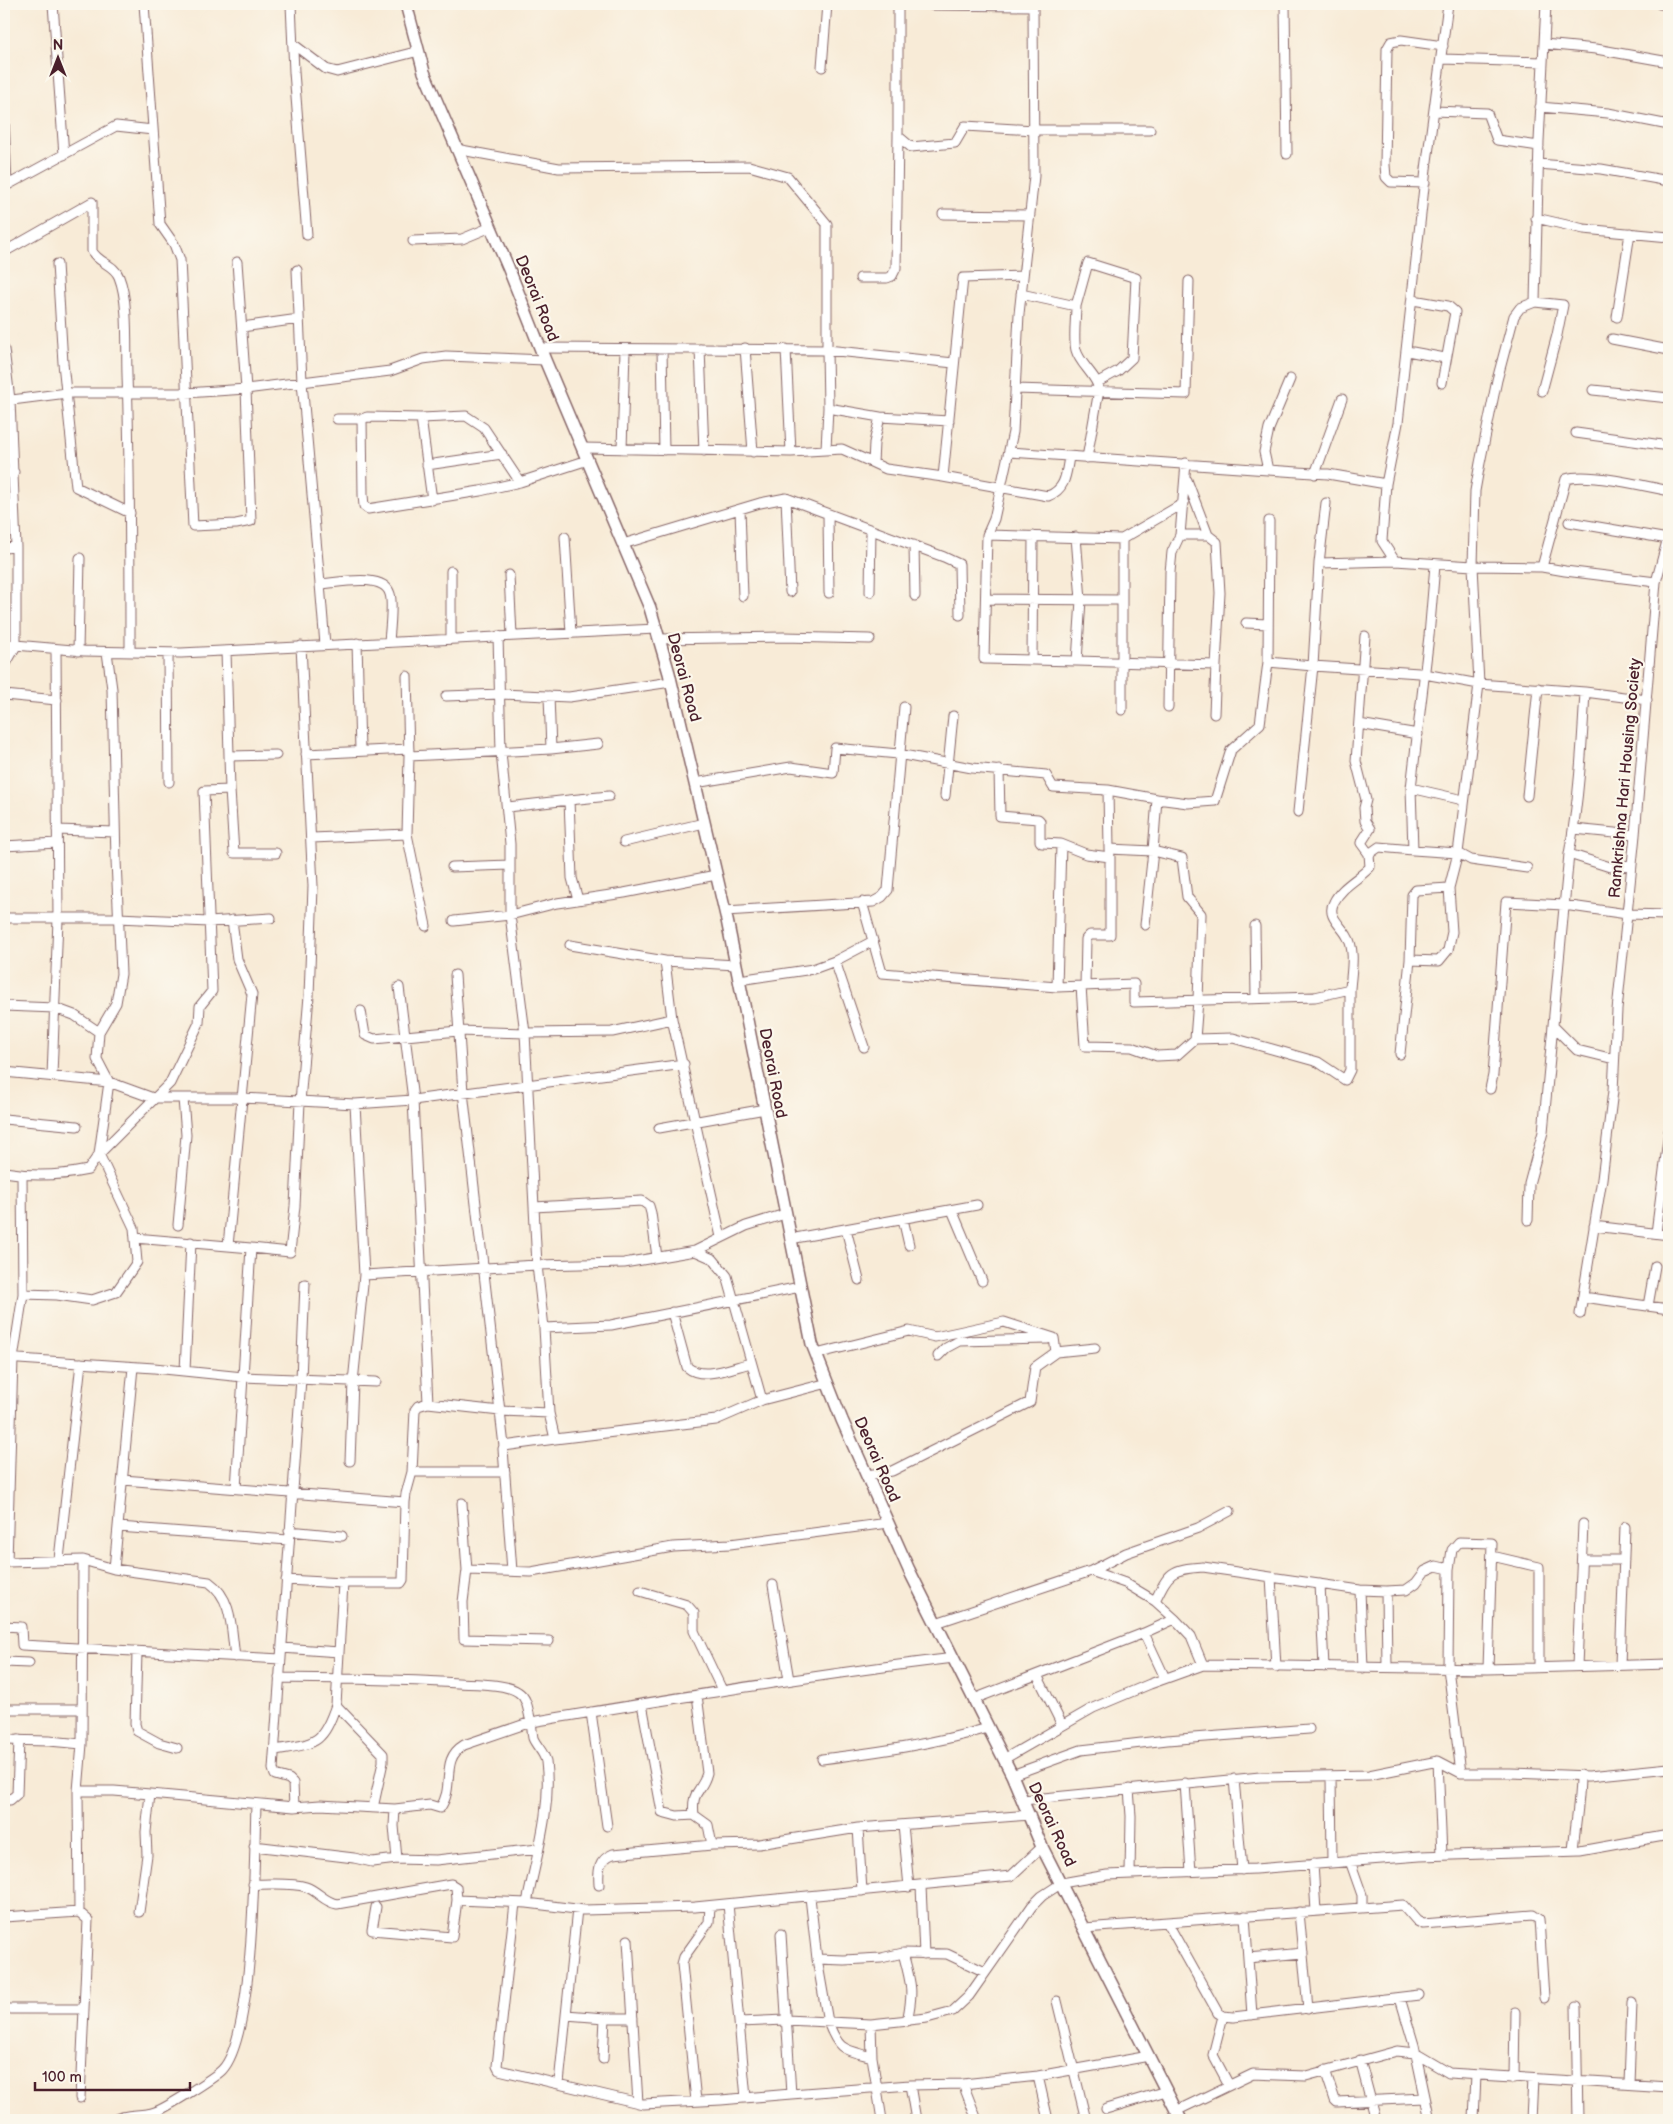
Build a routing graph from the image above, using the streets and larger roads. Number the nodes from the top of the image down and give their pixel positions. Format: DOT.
graph roads {
  1 [pos="53,4"];
  2 [pos="144,4"];
  3 [pos="291,4"];
  4 [pos="406,4"];
  5 [pos="827,4"];
  6 [pos="898,4"];
  7 [pos="931,4"];
  8 [pos="1285,4"];
  9 [pos="1448,4"];
  10 [pos="1546,4"];
  11 [pos="1660,4"];
  12 [pos="1033,5"];
  13 [pos="1669,5"];
  14 [pos="1544,44"];
  15 [pos="1444,46"];
  16 [pos="293,48"];
  17 [pos="419,51"];
  18 [pos="1442,59"];
  19 [pos="1542,62"];
  20 [pos="1669,62"];
  21 [pos="822,67"];
  22 [pos="1540,106"];
  23 [pos="1434,111"];
  24 [pos="4,119"];
  25 [pos="1669,125"];
  26 [pos="153,130"];
  27 [pos="1034,130"];
  28 [pos="1150,130"];
  29 [pos="898,136"];
  30 [pos="1538,146"];
  31 [pos="456,149"];
  32 [pos="1287,154"];
  33 [pos="64,155"];
  34 [pos="1538,164"];
  35 [pos="1669,181"];
  36 [pos="1425,183"];
  37 [pos="5,186"];
  38 [pos="943,214"];
  39 [pos="1030,215"];
  40 [pos="1536,218"];
  41 [pos="491,226"];
  42 [pos="1630,233"];
  43 [pos="307,235"];
  44 [pos="1669,237"];
  45 [pos="413,241"];
  46 [pos="4,252"];
  47 [pos="237,262"];
  48 [pos="58,264"];
  49 [pos="298,270"];
  50 [pos="1023,276"];
  51 [pos="860,278"];
  52 [pos="1188,281"];
  53 [pos="1021,294"];
  54 [pos="1413,300"];
  55 [pos="1535,302"];
  56 [pos="1076,306"];
  57 [pos="1617,316"];
  58 [pos="299,319"];
  59 [pos="242,327"];
  60 [pos="1612,340"];
  61 [pos="541,348"];
  62 [pos="745,348"];
  63 [pos="4,349"];
  64 [pos="662,349"];
  65 [pos="700,349"];
  66 [pos="786,349"];
  67 [pos="625,350"];
  68 [pos="827,350"];
  69 [pos="1669,350"];
  70 [pos="1407,351"];
  71 [pos="1445,358"];
  72 [pos="545,360"];
  73 [pos="954,363"];
  74 [pos="1290,379"];
  75 [pos="302,382"];
  76 [pos="1442,384"];
  77 [pos="1099,386"];
  78 [pos="246,389"];
  79 [pos="1015,389"];
  80 [pos="1593,390"];
  81 [pos="1542,391"];
  82 [pos="128,392"];
  83 [pos="67,393"];
  84 [pos="186,393"];
  85 [pos="1669,398"];
  86 [pos="1342,399"];
  87 [pos="7,400"];
  88 [pos="828,408"];
  89 [pos="880,417"];
  90 [pos="421,418"];
  91 [pos="337,419"];
  92 [pos="362,419"];
  93 [pos="948,421"];
  94 [pos="1576,433"];
  95 [pos="1669,446"];
  96 [pos="582,448"];
  97 [pos="826,448"];
  98 [pos="622,449"];
  99 [pos="664,450"];
  100 [pos="704,451"];
  101 [pos="753,452"];
  102 [pos="791,452"];
  103 [pos="1009,452"];
  104 [pos="502,454"];
  105 [pos="1069,457"];
  106 [pos="1087,458"];
  107 [pos="588,460"];
  108 [pos="873,463"];
  109 [pos="1186,463"];
  110 [pos="427,465"];
  111 [pos="1268,470"];
  112 [pos="14,472"];
  113 [pos="4,474"];
  114 [pos="1315,474"];
  115 [pos="1186,475"];
  116 [pos="943,477"];
  117 [pos="520,482"];
  118 [pos="1386,484"];
  119 [pos="1002,488"];
  120 [pos="1669,491"];
  121 [pos="786,498"];
  122 [pos="432,500"];
  123 [pos="1184,503"];
  124 [pos="1326,503"];
  125 [pos="740,509"];
  126 [pos="130,513"];
  127 [pos="828,515"];
  128 [pos="1269,521"];
  129 [pos="1570,522"];
  130 [pos="871,530"];
  131 [pos="987,535"];
  132 [pos="1180,535"];
  133 [pos="1208,535"];
  134 [pos="1033,536"];
  135 [pos="1669,536"];
  136 [pos="565,537"];
  137 [pos="1076,537"];
  138 [pos="1122,538"];
  139 [pos="623,544"];
  140 [pos="914,545"];
  141 [pos="16,547"];
  142 [pos="4,548"];
  143 [pos="80,558"];
  144 [pos="1395,561"];
  145 [pos="1319,563"];
  146 [pos="1434,565"];
  147 [pos="1473,566"];
  148 [pos="1542,567"];
  149 [pos="451,571"];
  150 [pos="509,575"];
  151 [pos="1656,582"];
  152 [pos="320,584"];
  153 [pos="790,592"];
  154 [pos="870,592"];
  155 [pos="829,593"];
  156 [pos="743,596"];
  157 [pos="915,596"];
  158 [pos="986,599"];
  159 [pos="1033,599"];
  160 [pos="1080,600"];
  161 [pos="1121,600"];
  162 [pos="960,615"];
  163 [pos="1246,623"];
  164 [pos="1268,624"];
  165 [pos="571,633"];
  166 [pos="657,634"];
  167 [pos="512,635"];
  168 [pos="498,636"];
  169 [pos="1365,636"];
  170 [pos="451,638"];
  171 [pos="870,639"];
  172 [pos="390,641"];
  173 [pos="4,644"];
  174 [pos="357,644"];
  175 [pos="324,645"];
  176 [pos="16,646"];
  177 [pos="301,646"];
  178 [pos="56,650"];
  179 [pos="78,651"];
  180 [pos="226,651"];
  181 [pos="107,652"];
  182 [pos="130,652"];
  183 [pos="168,653"];
  184 [pos="1032,660"];
  185 [pos="1077,661"];
  186 [pos="1122,662"];
  187 [pos="1268,662"];
  188 [pos="1168,665"];
  189 [pos="1216,665"];
  190 [pos="1313,666"];
  191 [pos="4,667"];
  192 [pos="1362,669"];
  193 [pos="1424,674"];
  194 [pos="407,676"];
  195 [pos="671,682"];
  196 [pos="1479,684"];
  197 [pos="1538,688"];
  198 [pos="1585,692"];
  199 [pos="501,694"];
  200 [pos="4,695"];
  201 [pos="446,696"];
  202 [pos="550,696"];
  203 [pos="57,700"];
  204 [pos="1647,700"];
  205 [pos="1168,707"];
  206 [pos="904,708"];
  207 [pos="1122,710"];
  208 [pos="1214,714"];
  209 [pos="953,716"];
  210 [pos="1359,724"];
  211 [pos="1418,734"];
  212 [pos="598,744"];
  213 [pos="551,749"];
  214 [pos="360,750"];
  215 [pos="409,752"];
  216 [pos="501,752"];
  217 [pos="306,754"];
  218 [pos="898,754"];
  219 [pos="276,755"];
  220 [pos="230,756"];
  221 [pos="949,764"];
  222 [pos="999,770"];
  223 [pos="169,782"];
  224 [pos="695,783"];
  225 [pos="1411,788"];
  226 [pos="230,790"];
  227 [pos="1108,790"];
  228 [pos="609,796"];
  229 [pos="945,796"];
  230 [pos="1528,796"];
  231 [pos="1157,799"];
  232 [pos="569,800"];
  233 [pos="1463,800"];
  234 [pos="508,807"];
  235 [pos="1298,812"];
  236 [pos="704,823"];
  237 [pos="1574,829"];
  238 [pos="57,830"];
  239 [pos="115,832"];
  240 [pos="407,834"];
  241 [pos="1635,835"];
  242 [pos="312,838"];
  243 [pos="624,842"];
  244 [pos="57,843"];
  245 [pos="1061,844"];
  246 [pos="4,846"];
  247 [pos="1414,850"];
  248 [pos="1153,851"];
  249 [pos="1110,853"];
  250 [pos="1458,853"];
  251 [pos="276,854"];
  252 [pos="1369,854"];
  253 [pos="1569,854"];
  254 [pos="510,865"];
  255 [pos="1632,865"];
  256 [pos="452,867"];
  257 [pos="1526,868"];
  258 [pos="716,875"];
  259 [pos="1449,888"];
  260 [pos="578,900"];
  261 [pos="862,902"];
  262 [pos="1564,906"];
  263 [pos="725,912"];
  264 [pos="1627,914"];
  265 [pos="510,915"];
  266 [pos="1669,915"];
  267 [pos="4,918"];
  268 [pos="118,918"];
  269 [pos="271,918"];
  270 [pos="58,919"];
  271 [pos="232,920"];
  272 [pos="454,920"];
  273 [pos="209,922"];
  274 [pos="1145,925"];
  275 [pos="426,926"];
  276 [pos="1255,926"];
  277 [pos="873,941"];
  278 [pos="570,945"];
  279 [pos="1410,960"];
  280 [pos="665,961"];
  281 [pos="834,961"];
  282 [pos="736,965"];
  283 [pos="455,975"];
  284 [pos="739,980"];
  285 [pos="1083,986"];
  286 [pos="1056,987"];
  287 [pos="399,988"];
  288 [pos="1350,989"];
  289 [pos="1256,998"];
  290 [pos="1198,1000"];
  291 [pos="4,1006"];
  292 [pos="55,1008"];
  293 [pos="361,1011"];
  294 [pos="672,1019"];
  295 [pos="1553,1026"];
  296 [pos="458,1031"];
  297 [pos="99,1032"];
  298 [pos="524,1033"];
  299 [pos="404,1036"];
  300 [pos="1194,1039"];
  301 [pos="864,1047"];
  302 [pos="1400,1054"];
  303 [pos="1614,1059"];
  304 [pos="684,1064"];
  305 [pos="4,1072"];
  306 [pos="52,1076"];
  307 [pos="109,1082"];
  308 [pos="527,1085"];
  309 [pos="1490,1090"];
  310 [pos="464,1092"];
  311 [pos="153,1098"];
  312 [pos="242,1098"];
  313 [pos="183,1099"];
  314 [pos="413,1100"];
  315 [pos="300,1102"];
  316 [pos="355,1104"];
  317 [pos="765,1109"];
  318 [pos="4,1119"];
  319 [pos="696,1122"];
  320 [pos="77,1126"];
  321 [pos="660,1128"];
  322 [pos="1669,1131"];
  323 [pos="99,1154"];
  324 [pos="4,1172"];
  325 [pos="22,1175"];
  326 [pos="977,1205"];
  327 [pos="534,1207"];
  328 [pos="952,1210"];
  329 [pos="785,1214"];
  330 [pos="902,1219"];
  331 [pos="1528,1220"];
  332 [pos="178,1225"];
  333 [pos="1594,1226"];
  334 [pos="846,1229"];
  335 [pos="1656,1233"];
  336 [pos="1669,1235"];
  337 [pos="720,1237"];
  338 [pos="135,1238"];
  339 [pos="790,1239"];
  340 [pos="191,1242"];
  341 [pos="908,1245"];
  342 [pos="228,1246"];
  343 [pos="250,1248"];
  344 [pos="695,1250"];
  345 [pos="657,1257"];
  346 [pos="537,1265"];
  347 [pos="1655,1266"];
  348 [pos="483,1268"];
  349 [pos="423,1272"];
  350 [pos="364,1275"];
  351 [pos="859,1280"];
  352 [pos="982,1281"];
  353 [pos="305,1284"];
  354 [pos="800,1288"];
  355 [pos="23,1294"];
  356 [pos="1583,1297"];
  357 [pos="733,1300"];
  358 [pos="1648,1306"];
  359 [pos="1669,1309"];
  360 [pos="672,1312"];
  361 [pos="1580,1314"];
  362 [pos="544,1328"];
  363 [pos="1054,1338"];
  364 [pos="1095,1348"];
  365 [pos="1056,1352"];
  366 [pos="816,1354"];
  367 [pos="938,1356"];
  368 [pos="8,1359"];
  369 [pos="81,1363"];
  370 [pos="751,1363"];
  371 [pos="133,1367"];
  372 [pos="185,1371"];
  373 [pos="243,1377"];
  374 [pos="301,1379"];
  375 [pos="353,1382"];
  376 [pos="376,1382"];
  377 [pos="828,1383"];
  378 [pos="762,1400"];
  379 [pos="428,1403"];
  380 [pos="500,1411"];
  381 [pos="549,1413"];
  382 [pos="554,1440"];
  383 [pos="504,1446"];
  384 [pos="350,1461"];
  385 [pos="412,1472"];
  386 [pos="505,1472"];
  387 [pos="867,1475"];
  388 [pos="123,1480"];
  389 [pos="236,1489"];
  390 [pos="293,1493"];
  391 [pos="405,1502"];
  392 [pos="462,1503"];
  393 [pos="1230,1510"];
  394 [pos="888,1523"];
  395 [pos="1583,1524"];
  396 [pos="119,1527"];
  397 [pos="1626,1527"];
  398 [pos="288,1536"];
  399 [pos="342,1536"];
  400 [pos="1492,1556"];
  401 [pos="59,1559"];
  402 [pos="83,1560"];
  403 [pos="1582,1560"];
  404 [pos="1624,1560"];
  405 [pos="6,1562"];
  406 [pos="1449,1568"];
  407 [pos="114,1569"];
  408 [pos="467,1570"];
  409 [pos="512,1571"];
  410 [pos="1091,1571"];
  411 [pos="1272,1577"];
  412 [pos="286,1580"];
  413 [pos="343,1582"];
  414 [pos="1320,1584"];
  415 [pos="773,1585"];
  416 [pos="1360,1590"];
  417 [pos="640,1591"];
  418 [pos="1386,1591"];
  419 [pos="1155,1601"];
  420 [pos="1175,1619"];
  421 [pos="936,1623"];
  422 [pos="4,1626"];
  423 [pos="1144,1633"];
  424 [pos="549,1641"];
  425 [pos="282,1648"];
  426 [pos="82,1649"];
  427 [pos="137,1652"];
  428 [pos="339,1652"];
  429 [pos="235,1657"];
  430 [pos="954,1658"];
  431 [pos="281,1659"];
  432 [pos="4,1662"];
  433 [pos="29,1663"];
  434 [pos="1669,1664"];
  435 [pos="1203,1665"];
  436 [pos="1620,1665"];
  437 [pos="1577,1666"];
  438 [pos="1276,1668"];
  439 [pos="1324,1668"];
  440 [pos="1363,1668"];
  441 [pos="1387,1668"];
  442 [pos="1448,1668"];
  443 [pos="1539,1668"];
  444 [pos="1488,1669"];
  445 [pos="1037,1675"];
  446 [pos="279,1678"];
  447 [pos="1165,1678"];
  448 [pos="337,1679"];
  449 [pos="789,1680"];
  450 [pos="722,1690"];
  451 [pos="697,1695"];
  452 [pos="974,1699"];
  453 [pos="642,1704"];
  454 [pos="336,1705"];
  455 [pos="82,1708"];
  456 [pos="4,1709"];
  457 [pos="591,1712"];
  458 [pos="531,1722"];
  459 [pos="1062,1725"];
  460 [pos="988,1728"];
  461 [pos="1308,1729"];
  462 [pos="4,1740"];
  463 [pos="19,1740"];
  464 [pos="82,1744"];
  465 [pos="177,1748"];
  466 [pos="275,1750"];
  467 [pos="822,1759"];
  468 [pos="1004,1759"];
  469 [pos="1438,1761"];
  470 [pos="1669,1768"];
  471 [pos="1461,1773"];
  472 [pos="1012,1775"];
  473 [pos="1331,1776"];
  474 [pos="1580,1776"];
  475 [pos="1234,1779"];
  476 [pos="1185,1783"];
  477 [pos="1129,1789"];
  478 [pos="78,1790"];
  479 [pos="150,1794"];
  480 [pos="4,1800"];
  481 [pos="1023,1800"];
  482 [pos="256,1805"];
  483 [pos="294,1808"];
  484 [pos="373,1808"];
  485 [pos="395,1809"];
  486 [pos="694,1815"];
  487 [pos="1030,1815"];
  488 [pos="903,1825"];
  489 [pos="607,1826"];
  490 [pos="858,1828"];
  491 [pos="1669,1836"];
  492 [pos="254,1846"];
  493 [pos="712,1846"];
  494 [pos="1042,1847"];
  495 [pos="538,1849"];
  496 [pos="1573,1851"];
  497 [pos="1442,1855"];
  498 [pos="397,1859"];
  499 [pos="1350,1861"];
  500 [pos="1332,1863"];
  501 [pos="1313,1864"];
  502 [pos="1242,1870"];
  503 [pos="1191,1872"];
  504 [pos="1130,1874"];
  505 [pos="253,1884"];
  506 [pos="1062,1884"];
  507 [pos="599,1885"];
  508 [pos="921,1886"];
  509 [pos="909,1887"];
  510 [pos="862,1891"];
  511 [pos="810,1897"];
  512 [pos="456,1900"];
  513 [pos="515,1903"];
  514 [pos="527,1903"];
  515 [pos="728,1904"];
  516 [pos="710,1906"];
  517 [pos="376,1907"];
  518 [pos="1362,1908"];
  519 [pos="578,1909"];
  520 [pos="1316,1911"];
  521 [pos="79,1912"];
  522 [pos="139,1912"];
  523 [pos="1300,1912"];
  524 [pos="1245,1916"];
  525 [pos="4,1917"];
  526 [pos="1167,1922"];
  527 [pos="1084,1928"];
  528 [pos="781,1934"];
  529 [pos="628,1940"];
  530 [pos="903,1953"];
  531 [pos="1303,1953"];
  532 [pos="924,1954"];
  533 [pos="1248,1958"];
  534 [pos="817,1959"];
  535 [pos="985,1972"];
  536 [pos="1419,1995"];
  537 [pos="1400,1998"];
  538 [pos="1544,1998"];
  539 [pos="1057,2000"];
  540 [pos="1632,2003"];
  541 [pos="1576,2007"];
  542 [pos="4,2009"];
  543 [pos="84,2009"];
  544 [pos="1308,2009"];
  545 [pos="1515,2012"];
  546 [pos="566,2015"];
  547 [pos="1252,2015"];
  548 [pos="1223,2016"];
  549 [pos="605,2018"];
  550 [pos="633,2018"];
  551 [pos="786,2020"];
  552 [pos="907,2021"];
  553 [pos="739,2022"];
  554 [pos="828,2022"];
  555 [pos="871,2024"];
  556 [pos="1415,2053"];
  557 [pos="1149,2056"];
  558 [pos="872,2057"];
  559 [pos="603,2059"];
  560 [pos="1360,2060"];
  561 [pos="1074,2069"];
  562 [pos="1325,2070"];
  563 [pos="1476,2075"];
  564 [pos="1038,2076"];
  565 [pos="1514,2078"];
  566 [pos="1534,2079"];
  567 [pos="1577,2082"];
  568 [pos="559,2083"];
  569 [pos="963,2084"];
  570 [pos="1229,2084"];
  571 [pos="1629,2084"];
  572 [pos="910,2085"];
  573 [pos="1669,2087"];
  574 [pos="875,2088"];
  575 [pos="1166,2091"];
  576 [pos="791,2094"];
  577 [pos="80,2098"];
  578 [pos="746,2098"];
  579 [pos="1425,2098"];
  580 [pos="696,2101"];
  581 [pos="1371,2101"];
  582 [pos="638,2103"];
  583 [pos="1106,2109"];
  584 [pos="1179,2115"];
  585 [pos="114,2120"];
  586 [pos="882,2120"];
  587 [pos="916,2120"];
  588 [pos="977,2120"];
  589 [pos="1048,2120"];
  590 [pos="1086,2120"];
  591 [pos="1376,2120"];
  592 [pos="1430,2120"];
  593 [pos="1474,2120"];
  594 [pos="1531,2120"];
  595 [pos="1578,2120"];
  1 -- 33 [label="street"];
  2 -- 26 [label="street"];
  3 -- 16 [label="street"];
  4 -- 17 [label="street, Deorai Road"];
  5 -- 21 [label="street"];
  6 -- 29 [label="street"];
  7 -- 12 [label="street"];
  8 -- 32 [label="street"];
  9 -- 15 [label="street"];
  10 -- 14 [label="street"];
  11 -- 13 [label="street"];
  12 -- 27 [label="street"];
  14 -- 19 [label="street"];
  14 -- 20 [label="street"];
  15 -- 18 [label="street"];
  15 -- 36 [label="street"];
  16 -- 17 [label="street"];
  16 -- 43 [label="street"];
  17 -- 31 [label="street, Deorai Road"];
  18 -- 19 [label="street"];
  18 -- 23 [label="street"];
  19 -- 22 [label="street"];
  22 -- 25 [label="street"];
  22 -- 30 [label="street"];
  23 -- 30 [label="street"];
  23 -- 36 [label="street"];
  24 -- 37 [label="street"];
  26 -- 33 [label="street"];
  26 -- 84 [label="street"];
  27 -- 28 [label="street"];
  27 -- 29 [label="street"];
  27 -- 39 [label="street"];
  29 -- 51 [label="street"];
  30 -- 34 [label="street"];
  31 -- 41 [label="street, Deorai Road"];
  31 -- 68 [label="street"];
  33 -- 37 [label="street"];
  34 -- 35 [label="street"];
  34 -- 40 [label="street"];
  36 -- 54 [label="street"];
  38 -- 39 [label="street"];
  39 -- 50 [label="street"];
  40 -- 42 [label="street"];
  40 -- 55 [label="street"];
  41 -- 45 [label="street"];
  41 -- 61 [label="street, Deorai Road"];
  42 -- 44 [label="street"];
  42 -- 57 [label="street"];
  46 -- 82 [label="street"];
  47 -- 59 [label="street"];
  48 -- 83 [label="street"];
  49 -- 58 [label="street"];
  50 -- 53 [label="street"];
  50 -- 73 [label="street"];
  52 -- 77 [label="street"];
  53 -- 56 [label="street"];
  53 -- 79 [label="street"];
  54 -- 70 [label="street"];
  54 -- 71 [label="street"];
  55 -- 81 [label="street"];
  55 -- 147 [label="street"];
  56 -- 77 [label="street"];
  56 -- 77 [label="street"];
  58 -- 59 [label="street"];
  58 -- 75 [label="street"];
  59 -- 78 [label="street"];
  60 -- 69 [label="street"];
  61 -- 67 [label="street"];
  61 -- 72 [label="street, Deorai Road"];
  62 -- 65 [label="street"];
  62 -- 66 [label="street"];
  62 -- 101 [label="street"];
  63 -- 87 [label="street"];
  64 -- 65 [label="street"];
  64 -- 67 [label="street"];
  64 -- 99 [label="street"];
  65 -- 100 [label="street"];
  66 -- 68 [label="street"];
  66 -- 102 [label="street"];
  67 -- 98 [label="street"];
  68 -- 73 [label="street"];
  68 -- 88 [label="street"];
  70 -- 71 [label="street"];
  70 -- 118 [label="street"];
  71 -- 76 [label="street"];
  72 -- 75 [label="street"];
  72 -- 96 [label="street, Deorai Road"];
  73 -- 93 [label="street"];
  74 -- 111 [label="street"];
  75 -- 78 [label="street"];
  75 -- 152 [label="street"];
  77 -- 79 [label="street"];
  77 -- 106 [label="street"];
  78 -- 84 [label="street"];
  78 -- 84 [label="street"];
  79 -- 103 [label="street"];
  80 -- 85 [label="street"];
  82 -- 83 [label="street"];
  82 -- 84 [label="street"];
  82 -- 126 [label="street"];
  83 -- 87 [label="street"];
  83 -- 126 [label="street"];
  86 -- 114 [label="street"];
  87 -- 112 [label="street"];
  88 -- 89 [label="street"];
  88 -- 97 [label="street"];
  89 -- 93 [label="street"];
  89 -- 108 [label="street"];
  90 -- 92 [label="street"];
  90 -- 104 [label="street"];
  90 -- 110 [label="street"];
  91 -- 92 [label="street"];
  92 -- 122 [label="street"];
  93 -- 116 [label="street"];
  94 -- 95 [label="street"];
  96 -- 98 [label="street"];
  96 -- 107 [label="street, Deorai Road"];
  97 -- 102 [label="street"];
  97 -- 108 [label="street"];
  98 -- 99 [label="street"];
  99 -- 100 [label="street"];
  100 -- 101 [label="street"];
  101 -- 102 [label="street"];
  103 -- 105 [label="street"];
  103 -- 119 [label="street"];
  104 -- 110 [label="street"];
  104 -- 117 [label="street"];
  105 -- 106 [label="street"];
  105 -- 119 [label="street"];
  106 -- 109 [label="street"];
  107 -- 117 [label="street"];
  107 -- 139 [label="street, Deorai Road"];
  108 -- 116 [label="street"];
  109 -- 111 [label="street"];
  109 -- 115 [label="street"];
  110 -- 122 [label="street"];
  111 -- 114 [label="street"];
  112 -- 113 [label="street"];
  112 -- 141 [label="street"];
  114 -- 118 [label="street"];
  115 -- 123 [label="street"];
  115 -- 133 [label="street"];
  116 -- 119 [label="street"];
  117 -- 122 [label="street"];
  118 -- 144 [label="street"];
  119 -- 131 [label="street"];
  120 -- 148 [label="street"];
  121 -- 125 [label="street"];
  121 -- 127 [label="street"];
  121 -- 153 [label="street"];
  123 -- 132 [label="street"];
  123 -- 138 [label="street"];
  124 -- 145 [label="street"];
  125 -- 139 [label="street"];
  125 -- 156 [label="street"];
  126 -- 182 [label="street"];
  127 -- 130 [label="street"];
  127 -- 155 [label="street"];
  128 -- 164 [label="street"];
  129 -- 135 [label="street"];
  130 -- 140 [label="street"];
  130 -- 154 [label="street"];
  131 -- 134 [label="street"];
  131 -- 158 [label="street"];
  132 -- 133 [label="street"];
  132 -- 188 [label="street"];
  133 -- 189 [label="street"];
  134 -- 137 [label="street"];
  134 -- 159 [label="street"];
  135 -- 151 [label="street, Ramkrishna Hari Housing Society"];
  136 -- 165 [label="street"];
  137 -- 138 [label="street"];
  137 -- 160 [label="street"];
  138 -- 161 [label="street"];
  139 -- 166 [label="street, Deorai Road"];
  140 -- 157 [label="street"];
  140 -- 162 [label="street"];
  141 -- 142 [label="street"];
  141 -- 176 [label="street"];
  143 -- 179 [label="street"];
  144 -- 145 [label="street"];
  144 -- 146 [label="street"];
  145 -- 190 [label="street"];
  146 -- 147 [label="street"];
  146 -- 193 [label="street"];
  147 -- 148 [label="street"];
  147 -- 196 [label="street"];
  148 -- 151 [label="street"];
  149 -- 170 [label="street"];
  150 -- 167 [label="street"];
  151 -- 204 [label="street, Ramkrishna Hari Housing Society"];
  152 -- 172 [label="street"];
  152 -- 175 [label="street"];
  158 -- 159 [label="street"];
  158 -- 184 [label="street"];
  159 -- 160 [label="street"];
  159 -- 184 [label="street"];
  160 -- 161 [label="street"];
  160 -- 185 [label="street"];
  161 -- 186 [label="street"];
  163 -- 164 [label="street"];
  164 -- 187 [label="street"];
  165 -- 166 [label="street"];
  165 -- 167 [label="street"];
  166 -- 171 [label="street"];
  166 -- 195 [label="street, Deorai Road"];
  167 -- 168 [label="street"];
  168 -- 170 [label="street"];
  168 -- 199 [label="street"];
  169 -- 192 [label="street"];
  170 -- 172 [label="street"];
  172 -- 174 [label="street"];
  173 -- 176 [label="street"];
  174 -- 175 [label="street"];
  174 -- 214 [label="street"];
  175 -- 177 [label="street"];
  176 -- 178 [label="street"];
  176 -- 191 [label="street"];
  177 -- 180 [label="street"];
  177 -- 217 [label="street"];
  178 -- 179 [label="street"];
  178 -- 203 [label="street"];
  179 -- 181 [label="street"];
  180 -- 183 [label="street"];
  180 -- 220 [label="street"];
  181 -- 182 [label="street"];
  181 -- 239 [label="street"];
  182 -- 183 [label="street"];
  183 -- 223 [label="street"];
  184 -- 185 [label="street"];
  185 -- 186 [label="street"];
  186 -- 188 [label="street"];
  186 -- 207 [label="street"];
  187 -- 190 [label="street"];
  187 -- 231 [label="street"];
  188 -- 189 [label="street"];
  188 -- 205 [label="street"];
  189 -- 208 [label="street"];
  190 -- 192 [label="street"];
  190 -- 235 [label="street"];
  192 -- 193 [label="street"];
  192 -- 210 [label="street"];
  193 -- 196 [label="street"];
  193 -- 211 [label="street"];
  194 -- 215 [label="street"];
  195 -- 202 [label="street"];
  195 -- 224 [label="street, Deorai Road"];
  196 -- 197 [label="street"];
  196 -- 233 [label="street"];
  197 -- 198 [label="street"];
  197 -- 230 [label="street"];
  198 -- 204 [label="street"];
  198 -- 237 [label="street"];
  199 -- 201 [label="street"];
  199 -- 202 [label="street"];
  199 -- 216 [label="street"];
  200 -- 203 [label="street"];
  202 -- 213 [label="street"];
  203 -- 238 [label="street"];
  204 -- 241 [label="street, Ramkrishna Hari Housing Society"];
  206 -- 218 [label="street"];
  209 -- 221 [label="street"];
  210 -- 211 [label="street"];
  210 -- 252 [label="street"];
  211 -- 225 [label="street"];
  212 -- 213 [label="street"];
  213 -- 216 [label="street"];
  214 -- 215 [label="street"];
  214 -- 217 [label="street"];
  215 -- 216 [label="street"];
  215 -- 240 [label="street"];
  216 -- 234 [label="street"];
  217 -- 242 [label="street"];
  218 -- 221 [label="street"];
  218 -- 224 [label="street"];
  218 -- 261 [label="street"];
  219 -- 220 [label="street"];
  220 -- 226 [label="street"];
  221 -- 222 [label="street"];
  221 -- 229 [label="street"];
  222 -- 227 [label="street"];
  222 -- 245 [label="street"];
  224 -- 236 [label="street, Deorai Road"];
  225 -- 233 [label="street"];
  225 -- 247 [label="street"];
  226 -- 251 [label="street"];
  226 -- 273 [label="street"];
  227 -- 231 [label="street"];
  227 -- 249 [label="street"];
  228 -- 232 [label="street"];
  231 -- 248 [label="street"];
  232 -- 234 [label="street"];
  232 -- 260 [label="street"];
  233 -- 250 [label="street"];
  234 -- 254 [label="street"];
  236 -- 243 [label="street"];
  236 -- 258 [label="street, Deorai Road"];
  237 -- 241 [label="street"];
  237 -- 253 [label="street"];
  238 -- 239 [label="street"];
  238 -- 244 [label="street"];
  239 -- 268 [label="street"];
  240 -- 242 [label="street"];
  240 -- 275 [label="street"];
  241 -- 255 [label="street, Ramkrishna Hari Housing Society"];
  242 -- 315 [label="street"];
  244 -- 246 [label="street"];
  244 -- 270 [label="street"];
  245 -- 249 [label="street"];
  245 -- 286 [label="street"];
  247 -- 250 [label="street"];
  247 -- 252 [label="street"];
  248 -- 249 [label="street"];
  248 -- 274 [label="street"];
  248 -- 290 [label="street"];
  249 -- 285 [label="street"];
  250 -- 257 [label="street"];
  250 -- 259 [label="street"];
  252 -- 288 [label="street"];
  253 -- 255 [label="street"];
  253 -- 262 [label="street"];
  254 -- 256 [label="street"];
  254 -- 265 [label="street"];
  255 -- 264 [label="street, Ramkrishna Hari Housing Society"];
  258 -- 260 [label="street"];
  258 -- 263 [label="street, Deorai Road"];
  259 -- 279 [label="street"];
  259 -- 279 [label="street"];
  260 -- 265 [label="street"];
  261 -- 263 [label="street"];
  261 -- 277 [label="street"];
  262 -- 264 [label="street, Ramkrishna Hari Housing Society"];
  262 -- 295 [label="street"];
  262 -- 309 [label="street, Ramkrishna Hari Housing Society"];
  263 -- 282 [label="street, Deorai Road"];
  264 -- 266 [label="street"];
  264 -- 303 [label="street"];
  265 -- 272 [label="street"];
  265 -- 298 [label="street"];
  267 -- 270 [label="street"];
  268 -- 270 [label="street"];
  268 -- 273 [label="street"];
  268 -- 297 [label="street"];
  269 -- 271 [label="street"];
  270 -- 292 [label="street"];
  271 -- 273 [label="street"];
  271 -- 312 [label="street"];
  273 -- 311 [label="street"];
  276 -- 289 [label="street"];
  277 -- 281 [label="street"];
  277 -- 286 [label="street"];
  278 -- 280 [label="street"];
  279 -- 302 [label="street"];
  280 -- 282 [label="street"];
  280 -- 294 [label="street"];
  281 -- 284 [label="street"];
  281 -- 301 [label="street"];
  282 -- 284 [label="street, Deorai Road"];
  283 -- 296 [label="street"];
  284 -- 317 [label="street, Deorai Road"];
  285 -- 286 [label="street"];
  285 -- 290 [label="street"];
  285 -- 300 [label="street"];
  287 -- 299 [label="street"];
  288 -- 289 [label="street"];
  288 -- 300 [label="street"];
  289 -- 290 [label="street"];
  290 -- 300 [label="street"];
  291 -- 292 [label="street"];
  292 -- 297 [label="street"];
  292 -- 306 [label="street"];
  293 -- 299 [label="street"];
  294 -- 298 [label="street"];
  294 -- 304 [label="street"];
  295 -- 303 [label="street"];
  295 -- 331 [label="street"];
  296 -- 298 [label="street"];
  296 -- 299 [label="street"];
  296 -- 310 [label="street"];
  297 -- 307 [label="street"];
  298 -- 308 [label="street"];
  299 -- 314 [label="street"];
  303 -- 333 [label="street"];
  304 -- 308 [label="street"];
  304 -- 319 [label="street"];
  305 -- 306 [label="street"];
  306 -- 307 [label="street"];
  307 -- 311 [label="street"];
  307 -- 323 [label="street"];
  308 -- 310 [label="street"];
  308 -- 327 [label="street"];
  310 -- 314 [label="street"];
  310 -- 348 [label="street"];
  311 -- 313 [label="street"];
  311 -- 323 [label="street"];
  312 -- 313 [label="street"];
  312 -- 315 [label="street"];
  312 -- 342 [label="street"];
  313 -- 332 [label="street"];
  314 -- 316 [label="street"];
  314 -- 349 [label="street"];
  315 -- 316 [label="street"];
  315 -- 343 [label="street"];
  316 -- 350 [label="street"];
  317 -- 319 [label="street"];
  317 -- 329 [label="street, Deorai Road"];
  318 -- 320 [label="street"];
  319 -- 321 [label="street"];
  319 -- 337 [label="street"];
  322 -- 335 [label="street"];
  323 -- 325 [label="street"];
  323 -- 338 [label="street"];
  324 -- 325 [label="street"];
  325 -- 355 [label="street"];
  326 -- 328 [label="street"];
  327 -- 345 [label="street"];
  327 -- 346 [label="street"];
  328 -- 330 [label="street"];
  328 -- 352 [label="street"];
  329 -- 337 [label="street"];
  329 -- 339 [label="street, Deorai Road"];
  330 -- 334 [label="street"];
  330 -- 341 [label="street"];
  333 -- 335 [label="street"];
  333 -- 356 [label="street"];
  334 -- 339 [label="street"];
  334 -- 351 [label="street"];
  335 -- 336 [label="street"];
  337 -- 344 [label="street"];
  338 -- 340 [label="street"];
  338 -- 355 [label="street"];
  339 -- 354 [label="street, Deorai Road"];
  340 -- 342 [label="street"];
  340 -- 372 [label="street"];
  342 -- 343 [label="street"];
  343 -- 373 [label="street"];
  344 -- 345 [label="street"];
  344 -- 357 [label="street"];
  345 -- 346 [label="street"];
  346 -- 348 [label="street"];
  346 -- 362 [label="street"];
  347 -- 358 [label="street"];
  348 -- 349 [label="street"];
  348 -- 380 [label="street"];
  349 -- 350 [label="street"];
  349 -- 379 [label="street"];
  350 -- 375 [label="street"];
  353 -- 374 [label="street"];
  354 -- 357 [label="street"];
  354 -- 366 [label="street, Deorai Road"];
  355 -- 368 [label="street"];
  356 -- 358 [label="street"];
  356 -- 361 [label="street"];
  357 -- 360 [label="street"];
  357 -- 370 [label="street"];
  358 -- 359 [label="street"];
  360 -- 362 [label="street"];
  360 -- 370 [label="street"];
  362 -- 381 [label="street"];
  363 -- 365 [label="street"];
  363 -- 366 [label="street"];
  363 -- 367 [label="street"];
  364 -- 365 [label="street"];
  365 -- 387 [label="street"];
  366 -- 377 [label="street, Deorai Road"];
  368 -- 369 [label="street"];
  368 -- 405 [label="street"];
  369 -- 371 [label="street"];
  369 -- 401 [label="street"];
  370 -- 378 [label="street"];
  371 -- 372 [label="street"];
  371 -- 388 [label="street"];
  372 -- 373 [label="street"];
  373 -- 374 [label="street"];
  373 -- 389 [label="street"];
  374 -- 375 [label="street"];
  374 -- 390 [label="street"];
  375 -- 376 [label="street"];
  375 -- 384 [label="street"];
  377 -- 378 [label="street"];
  377 -- 387 [label="street, Deorai Road"];
  378 -- 382 [label="street"];
  379 -- 380 [label="street"];
  379 -- 385 [label="street"];
  380 -- 381 [label="street"];
  380 -- 383 [label="street"];
  381 -- 382 [label="street"];
  382 -- 383 [label="street"];
  383 -- 386 [label="street"];
  385 -- 386 [label="street"];
  385 -- 391 [label="street"];
  386 -- 409 [label="street"];
  387 -- 394 [label="street, Deorai Road"];
  388 -- 389 [label="street"];
  388 -- 396 [label="street"];
  389 -- 390 [label="street"];
  390 -- 391 [label="street"];
  390 -- 398 [label="street"];
  391 -- 413 [label="street"];
  392 -- 408 [label="street"];
  393 -- 410 [label="street"];
  394 -- 409 [label="street"];
  394 -- 421 [label="street, Deorai Road"];
  395 -- 403 [label="street"];
  396 -- 398 [label="street"];
  396 -- 407 [label="street"];
  397 -- 404 [label="street"];
  398 -- 399 [label="street"];
  398 -- 412 [label="street"];
  400 -- 406 [label="street"];
  400 -- 443 [label="street"];
  400 -- 444 [label="street"];
  401 -- 402 [label="street"];
  401 -- 405 [label="street"];
  402 -- 407 [label="street"];
  402 -- 426 [label="street"];
  403 -- 404 [label="street"];
  403 -- 437 [label="street"];
  404 -- 436 [label="street"];
  406 -- 418 [label="street"];
  406 -- 442 [label="street"];
  407 -- 429 [label="street"];
  408 -- 409 [label="street"];
  408 -- 424 [label="street"];
  410 -- 419 [label="street"];
  410 -- 421 [label="street"];
  411 -- 414 [label="street"];
  411 -- 419 [label="street"];
  411 -- 438 [label="street"];
  412 -- 413 [label="street"];
  412 -- 425 [label="street"];
  413 -- 428 [label="street"];
  414 -- 416 [label="street"];
  414 -- 439 [label="street"];
  415 -- 449 [label="street"];
  416 -- 418 [label="street"];
  416 -- 440 [label="street"];
  417 -- 450 [label="street"];
  418 -- 441 [label="street"];
  419 -- 420 [label="street"];
  420 -- 423 [label="street"];
  420 -- 435 [label="street"];
  421 -- 430 [label="street, Deorai Road"];
  422 -- 426 [label="street"];
  423 -- 445 [label="street"];
  423 -- 447 [label="street"];
  425 -- 428 [label="street"];
  425 -- 431 [label="street"];
  426 -- 427 [label="street"];
  426 -- 455 [label="street"];
  427 -- 429 [label="street"];
  427 -- 465 [label="street"];
  428 -- 448 [label="street"];
  429 -- 431 [label="street"];
  430 -- 449 [label="street"];
  430 -- 452 [label="street, Deorai Road"];
  431 -- 446 [label="street"];
  432 -- 433 [label="street"];
  434 -- 436 [label="street"];
  435 -- 438 [label="street"];
  435 -- 447 [label="street"];
  436 -- 437 [label="street"];
  437 -- 443 [label="street"];
  438 -- 439 [label="street"];
  439 -- 440 [label="street"];
  440 -- 441 [label="street"];
  441 -- 442 [label="street"];
  442 -- 444 [label="street"];
  442 -- 471 [label="street"];
  443 -- 444 [label="street"];
  445 -- 452 [label="street"];
  445 -- 459 [label="street"];
  446 -- 448 [label="street"];
  446 -- 466 [label="street"];
  447 -- 459 [label="street"];
  448 -- 454 [label="street"];
  448 -- 458 [label="street"];
  449 -- 450 [label="street"];
  450 -- 451 [label="street"];
  451 -- 453 [label="street"];
  451 -- 486 [label="street"];
  452 -- 460 [label="street, Deorai Road"];
  453 -- 457 [label="street"];
  453 -- 486 [label="street"];
  454 -- 466 [label="street"];
  454 -- 484 [label="street"];
  455 -- 456 [label="street"];
  455 -- 464 [label="street"];
  457 -- 458 [label="street"];
  457 -- 489 [label="street"];
  458 -- 485 [label="street"];
  458 -- 495 [label="street"];
  459 -- 468 [label="street"];
  460 -- 467 [label="street"];
  460 -- 468 [label="street, Deorai Road"];
  461 -- 472 [label="street"];
  462 -- 463 [label="street"];
  463 -- 464 [label="street"];
  463 -- 480 [label="street"];
  464 -- 478 [label="street"];
  466 -- 483 [label="street"];
  468 -- 472 [label="street, Deorai Road"];
  469 -- 471 [label="street"];
  469 -- 473 [label="street"];
  469 -- 497 [label="street"];
  470 -- 474 [label="street"];
  471 -- 474 [label="street"];
  472 -- 481 [label="street, Deorai Road"];
  473 -- 475 [label="street"];
  473 -- 500 [label="street"];
  474 -- 496 [label="street"];
  475 -- 476 [label="street"];
  475 -- 502 [label="street"];
  476 -- 477 [label="street"];
  476 -- 503 [label="street"];
  477 -- 481 [label="street"];
  477 -- 504 [label="street"];
  478 -- 479 [label="street"];
  478 -- 521 [label="street"];
  479 -- 482 [label="street"];
  479 -- 522 [label="street"];
  481 -- 487 [label="street, Deorai Road"];
  482 -- 483 [label="street"];
  482 -- 492 [label="street"];
  483 -- 484 [label="street"];
  484 -- 485 [label="street"];
  485 -- 498 [label="street"];
  486 -- 493 [label="street"];
  487 -- 488 [label="street"];
  487 -- 494 [label="street, Deorai Road"];
  488 -- 490 [label="street"];
  488 -- 509 [label="street"];
  490 -- 493 [label="street"];
  490 -- 510 [label="street"];
  491 -- 496 [label="street"];
  492 -- 498 [label="street"];
  492 -- 505 [label="street"];
  493 -- 507 [label="street"];
  494 -- 506 [label="street, Deorai Road"];
  494 -- 508 [label="street"];
  495 -- 498 [label="street"];
  495 -- 514 [label="street"];
  496 -- 497 [label="street"];
  497 -- 499 [label="street"];
  499 -- 500 [label="street"];
  499 -- 518 [label="street"];
  500 -- 501 [label="street"];
  501 -- 502 [label="street"];
  501 -- 520 [label="street"];
  502 -- 503 [label="street"];
  503 -- 504 [label="street"];
  504 -- 506 [label="street"];
  505 -- 512 [label="street"];
  505 -- 585 [label="street"];
  506 -- 527 [label="street, Deorai Road"];
  506 -- 535 [label="street"];
  508 -- 509 [label="street"];
  508 -- 532 [label="street"];
  509 -- 510 [label="street"];
  510 -- 511 [label="street"];
  511 -- 515 [label="street"];
  511 -- 534 [label="street"];
  512 -- 513 [label="street"];
  512 -- 517 [label="street"];
  513 -- 514 [label="street"];
  513 -- 568 [label="street"];
  514 -- 519 [label="street"];
  515 -- 516 [label="street"];
  515 -- 553 [label="street"];
  516 -- 519 [label="street"];
  516 -- 580 [label="street"];
  518 -- 520 [label="street"];
  518 -- 538 [label="street"];
  519 -- 546 [label="street"];
  520 -- 523 [label="street"];
  521 -- 525 [label="street"];
  521 -- 543 [label="street"];
  523 -- 524 [label="street"];
  523 -- 531 [label="street"];
  524 -- 526 [label="street"];
  524 -- 533 [label="street"];
  526 -- 527 [label="street"];
  526 -- 548 [label="street"];
  527 -- 557 [label="street, Deorai Road"];
  528 -- 551 [label="street"];
  529 -- 550 [label="street"];
  530 -- 532 [label="street"];
  530 -- 534 [label="street"];
  530 -- 552 [label="street"];
  531 -- 533 [label="street"];
  531 -- 544 [label="street"];
  532 -- 535 [label="street"];
  533 -- 547 [label="street"];
  534 -- 554 [label="street"];
  535 -- 552 [label="street"];
  536 -- 537 [label="street"];
  537 -- 544 [label="street"];
  537 -- 556 [label="street"];
  539 -- 561 [label="street"];
  540 -- 571 [label="street"];
  541 -- 567 [label="street"];
  542 -- 543 [label="street"];
  543 -- 577 [label="street"];
  544 -- 547 [label="street"];
  545 -- 565 [label="street"];
  546 -- 549 [label="street"];
  546 -- 568 [label="street"];
  547 -- 548 [label="street"];
  548 -- 570 [label="street"];
  549 -- 550 [label="street"];
  549 -- 559 [label="street"];
  550 -- 582 [label="street"];
  551 -- 553 [label="street"];
  551 -- 554 [label="street"];
  551 -- 576 [label="street"];
  552 -- 555 [label="street"];
  553 -- 578 [label="street"];
  554 -- 555 [label="street"];
  554 -- 558 [label="street"];
  555 -- 558 [label="street"];
  556 -- 560 [label="street"];
  556 -- 563 [label="street"];
  556 -- 579 [label="street"];
  557 -- 561 [label="street"];
  557 -- 575 [label="street, Deorai Road"];
  558 -- 574 [label="street"];
  560 -- 562 [label="street"];
  560 -- 581 [label="street"];
  561 -- 564 [label="street"];
  561 -- 590 [label="street"];
  562 -- 570 [label="street"];
  562 -- 581 [label="street"];
  563 -- 565 [label="street"];
  563 -- 593 [label="street"];
  564 -- 569 [label="street"];
  564 -- 589 [label="street"];
  565 -- 566 [label="street"];
  566 -- 567 [label="street"];
  566 -- 594 [label="street"];
  567 -- 571 [label="street"];
  567 -- 595 [label="street"];
  568 -- 582 [label="street"];
  569 -- 572 [label="street"];
  569 -- 588 [label="street"];
  570 -- 584 [label="street"];
  571 -- 573 [label="street"];
  572 -- 574 [label="street"];
  572 -- 587 [label="street"];
  574 -- 576 [label="street"];
  574 -- 586 [label="street"];
  575 -- 583 [label="street"];
  575 -- 584 [label="street, Deorai Road"];
  576 -- 578 [label="street"];
  578 -- 580 [label="street"];
  579 -- 581 [label="street"];
  579 -- 592 [label="street"];
  580 -- 582 [label="street"];
  581 -- 591 [label="street"];
}
